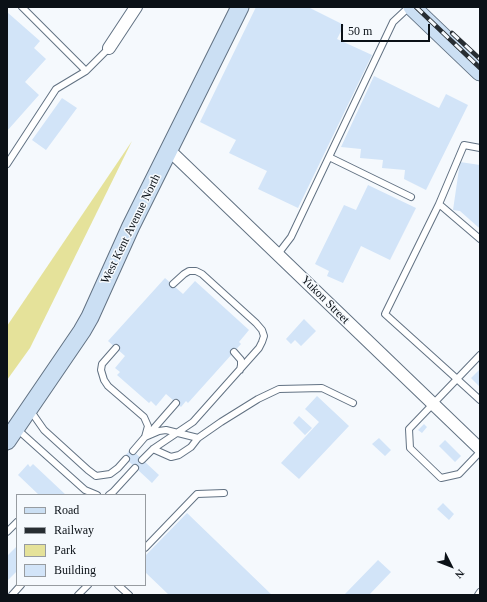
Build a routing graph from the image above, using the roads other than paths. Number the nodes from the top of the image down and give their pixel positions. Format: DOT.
graph roads {
  1 [pos="22,7"];
  2 [pos="136,7"];
  3 [pos="240,7"];
  4 [pos="409,7"];
  5 [pos="412,7"];
  6 [pos="109,48"];
  7 [pos="86,71"];
  8 [pos="480,72"];
  9 [pos="480,148"];
  10 [pos="169,150"];
  11 [pos="329,158"];
  12 [pos="7,164"];
  13 [pos="411,197"];
  14 [pos="439,204"];
  15 [pos="480,240"];
  16 [pos="278,254"];
  17 [pos="173,284"];
  18 [pos="116,348"];
  19 [pos="234,352"];
  20 [pos="480,355"];
  21 [pos="240,370"];
  22 [pos="457,379"];
  23 [pos="480,400"];
  24 [pos="176,403"];
  25 [pos="353,403"];
  26 [pos="433,404"];
  27 [pos="29,408"];
  28 [pos="176,433"];
  29 [pos="12,434"];
  30 [pos="145,437"];
  31 [pos="198,438"];
  32 [pos="153,449"];
  33 [pos="480,450"];
  34 [pos="133,451"];
  35 [pos="126,459"];
  36 [pos="142,460"];
  37 [pos="135,468"];
  38 [pos="224,493"];
  39 [pos="95,494"];
  40 [pos="110,494"];
  41 [pos="16,523"];
  42 [pos="7,532"];
  43 [pos="146,547"];
  44 [pos="20,586"];
  45 [pos="87,586"];
  46 [pos="119,586"];
  47 [pos="480,592"];
  48 [pos="12,595"];
  49 [pos="78,595"];
  50 [pos="129,595"];
  51 [pos="478,595"];
  1 -- 7 [label="lane"];
  2 -- 6 [label="street"];
  3 -- 10 [label="street, West Kent Avenue North"];
  4 -- 11 [label="lane"];
  5 -- 8 [label="street"];
  6 -- 7 [label="lane"];
  7 -- 12 [label="lane"];
  9 -- 14 [label="lane"];
  10 -- 16 [label="street, Yukon Street"];
  10 -- 27 [label="street, West Kent Avenue North"];
  11 -- 13 [label="lane"];
  11 -- 16 [label="lane"];
  14 -- 15 [label="lane"];
  14 -- 22 [label="lane"];
  16 -- 26 [label="street, Yukon Street"];
  17 -- 21 [label="lane"];
  18 -- 30 [label="lane"];
  19 -- 21 [label="lane"];
  20 -- 22 [label="lane"];
  21 -- 28 [label="lane"];
  22 -- 23 [label="lane"];
  22 -- 26 [label="lane"];
  24 -- 30 [label="lane"];
  25 -- 31 [label="lane"];
  26 -- 33 [label="street, Yukon Street"];
  26 -- 33 [label="lane"];
  27 -- 29 [label="street, West Kent Avenue North"];
  27 -- 35 [label="lane"];
  28 -- 30 [label="lane"];
  28 -- 31 [label="lane"];
  28 -- 32 [label="lane"];
  29 -- 39 [label="lane"];
  30 -- 34 [label="lane"];
  31 -- 32 [label="lane"];
  32 -- 36 [label="lane"];
  37 -- 40 [label="lane"];
  38 -- 43 [label="lane"];
  41 -- 42 [label="lane"];
  44 -- 48 [label="lane"];
  45 -- 49 [label="lane"];
  46 -- 50 [label="lane"];
  47 -- 51 [label="lane"];
}
